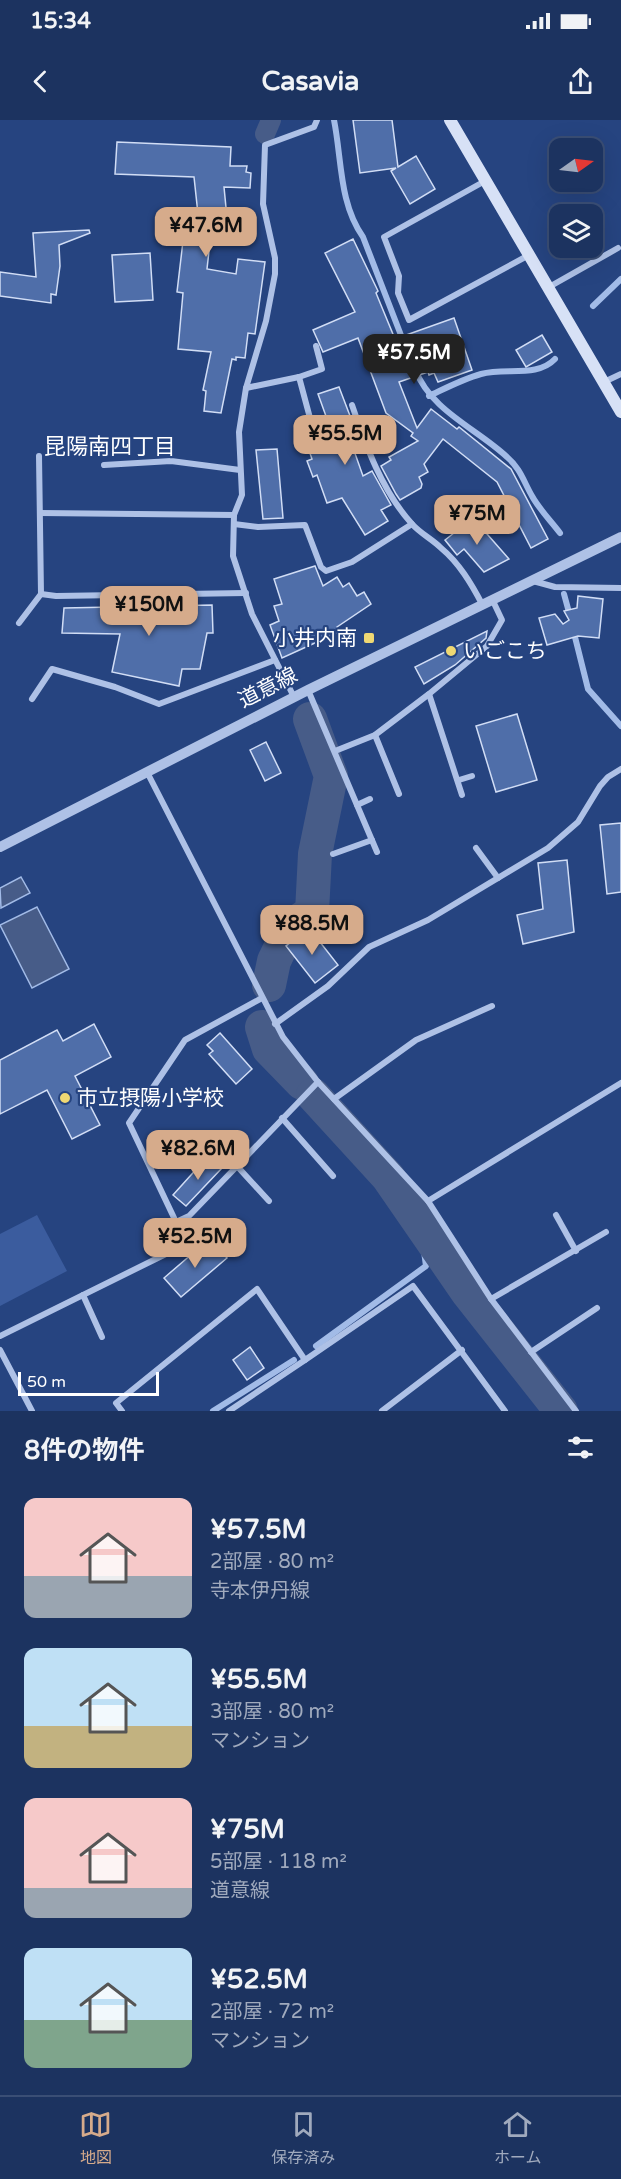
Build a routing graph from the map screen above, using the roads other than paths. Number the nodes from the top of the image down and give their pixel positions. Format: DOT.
graph roads {
  1 [pos="317,120"];
  2 [pos="450,120"];
  3 [pos="485,181"];
  4 [pos="618,248"];
  5 [pos="530,255"];
  6 [pos="549,287"];
  7 [pos="316,346"];
  8 [pos="621,374"];
  9 [pos="299,377"];
  10 [pos="604,382"];
  11 [pos="246,388"];
  12 [pos="352,405"];
  13 [pos="621,412"];
  14 [pos="310,418"];
  15 [pos="39,456"];
  16 [pos="104,465"];
  17 [pos="240,470"];
  18 [pos="40,513"];
  19 [pos="234,516"];
  20 [pos="234,524"];
  21 [pos="412,524"];
  22 [pos="621,537"];
  23 [pos="532,581"];
  24 [pos="621,588"];
  25 [pos="246,593"];
  26 [pos="41,594"];
  27 [pos="487,602"];
  28 [pos="19,623"];
  29 [pos="275,660"];
  30 [pos="308,690"];
  31 [pos="429,694"];
  32 [pos="294,697"];
  33 [pos="32,699"];
  34 [pos="375,735"];
  35 [pos="335,751"];
  36 [pos="621,769"];
  37 [pos="147,772"];
  38 [pos="472,776"];
  39 [pos="459,780"];
  40 [pos="399,794"];
  41 [pos="462,795"];
  42 [pos="370,799"];
  43 [pos="357,804"];
  44 [pos="372,840"];
  45 [pos="0,847"];
  46 [pos="476,848"];
  47 [pos="377,852"];
  48 [pos="333,854"];
  49 [pos="498,878"];
  50 [pos="262,998"];
  51 [pos="492,1006"];
  52 [pos="276,1024"];
  53 [pos="318,1082"];
  54 [pos="621,1083"];
  55 [pos="334,1099"];
  56 [pos="282,1118"];
  57 [pos="236,1165"];
  58 [pos="333,1176"];
  59 [pos="269,1201"];
  60 [pos="428,1201"];
  61 [pos="556,1215"];
  62 [pos="176,1222"];
  63 [pos="606,1232"];
  64 [pos="576,1251"];
  65 [pos="83,1295"];
  66 [pos="491,1299"];
  67 [pos="597,1308"];
  68 [pos="0,1336"];
  69 [pos="102,1337"];
  70 [pos="0,1350"];
  71 [pos="462,1350"];
  72 [pos="531,1352"];
  73 [pos="305,1360"];
  74 [pos="32,1411"];
  75 [pos="122,1411"];
  76 [pos="229,1411"];
  77 [pos="382,1411"];
  78 [pos="505,1411"];
  79 [pos="576,1411"];
  1 -- 11 [label="street"];
  2 -- 3 [label="main road"];
  3 -- 5 [label="main road"];
  3 -- 5 [label="street"];
  4 -- 6 [label="street"];
  5 -- 6 [label="main road"];
  6 -- 10 [label="main road"];
  7 -- 9 [label="street"];
  8 -- 10 [label="street"];
  9 -- 11 [label="street"];
  9 -- 14 [label="street"];
  10 -- 13 [label="main road"];
  11 -- 17 [label="street"];
  12 -- 21 [label="street"];
  15 -- 18 [label="street"];
  16 -- 17 [label="street"];
  17 -- 19 [label="street"];
  18 -- 19 [label="street"];
  18 -- 26 [label="street"];
  19 -- 20 [label="street"];
  20 -- 21 [label="street"];
  20 -- 25 [label="street"];
  21 -- 27 [label="street"];
  22 -- 23 [label="street, 道意線"];
  23 -- 24 [label="street"];
  23 -- 27 [label="street, 道意線"];
  25 -- 26 [label="street"];
  25 -- 29 [label="street"];
  26 -- 28 [label="street"];
  27 -- 30 [label="street, 道意線"];
  27 -- 31 [label="street"];
  29 -- 32 [label="street"];
  29 -- 33 [label="street"];
  30 -- 32 [label="street, 道意線"];
  30 -- 35 [label="street"];
  31 -- 34 [label="street"];
  31 -- 39 [label="street"];
  32 -- 37 [label="street, 道意線"];
  34 -- 35 [label="street"];
  34 -- 40 [label="street"];
  35 -- 43 [label="street"];
  36 -- 49 [label="street"];
  37 -- 45 [label="street, 道意線"];
  37 -- 50 [label="street"];
  38 -- 39 [label="street"];
  39 -- 41 [label="street"];
  42 -- 43 [label="street"];
  43 -- 44 [label="street"];
  44 -- 47 [label="street"];
  44 -- 48 [label="street"];
  46 -- 49 [label="street"];
  49 -- 52 [label="street"];
  50 -- 52 [label="street"];
  50 -- 62 [label="street"];
  51 -- 55 [label="street"];
  52 -- 53 [label="street"];
  53 -- 55 [label="street"];
  53 -- 56 [label="street"];
  54 -- 60 [label="street"];
  55 -- 60 [label="street"];
  56 -- 57 [label="street"];
  56 -- 58 [label="street"];
  57 -- 59 [label="street"];
  57 -- 62 [label="street"];
  60 -- 66 [label="street"];
  61 -- 64 [label="street"];
  62 -- 65 [label="street"];
  63 -- 64 [label="street"];
  64 -- 66 [label="street"];
  65 -- 68 [label="street"];
  65 -- 69 [label="street"];
  66 -- 72 [label="street"];
  67 -- 72 [label="street"];
  70 -- 74 [label="street"];
  71 -- 73 [label="street"];
  71 -- 77 [label="street"];
  71 -- 78 [label="street"];
  72 -- 79 [label="street"];
  73 -- 75 [label="street"];
  73 -- 76 [label="street"];
}
